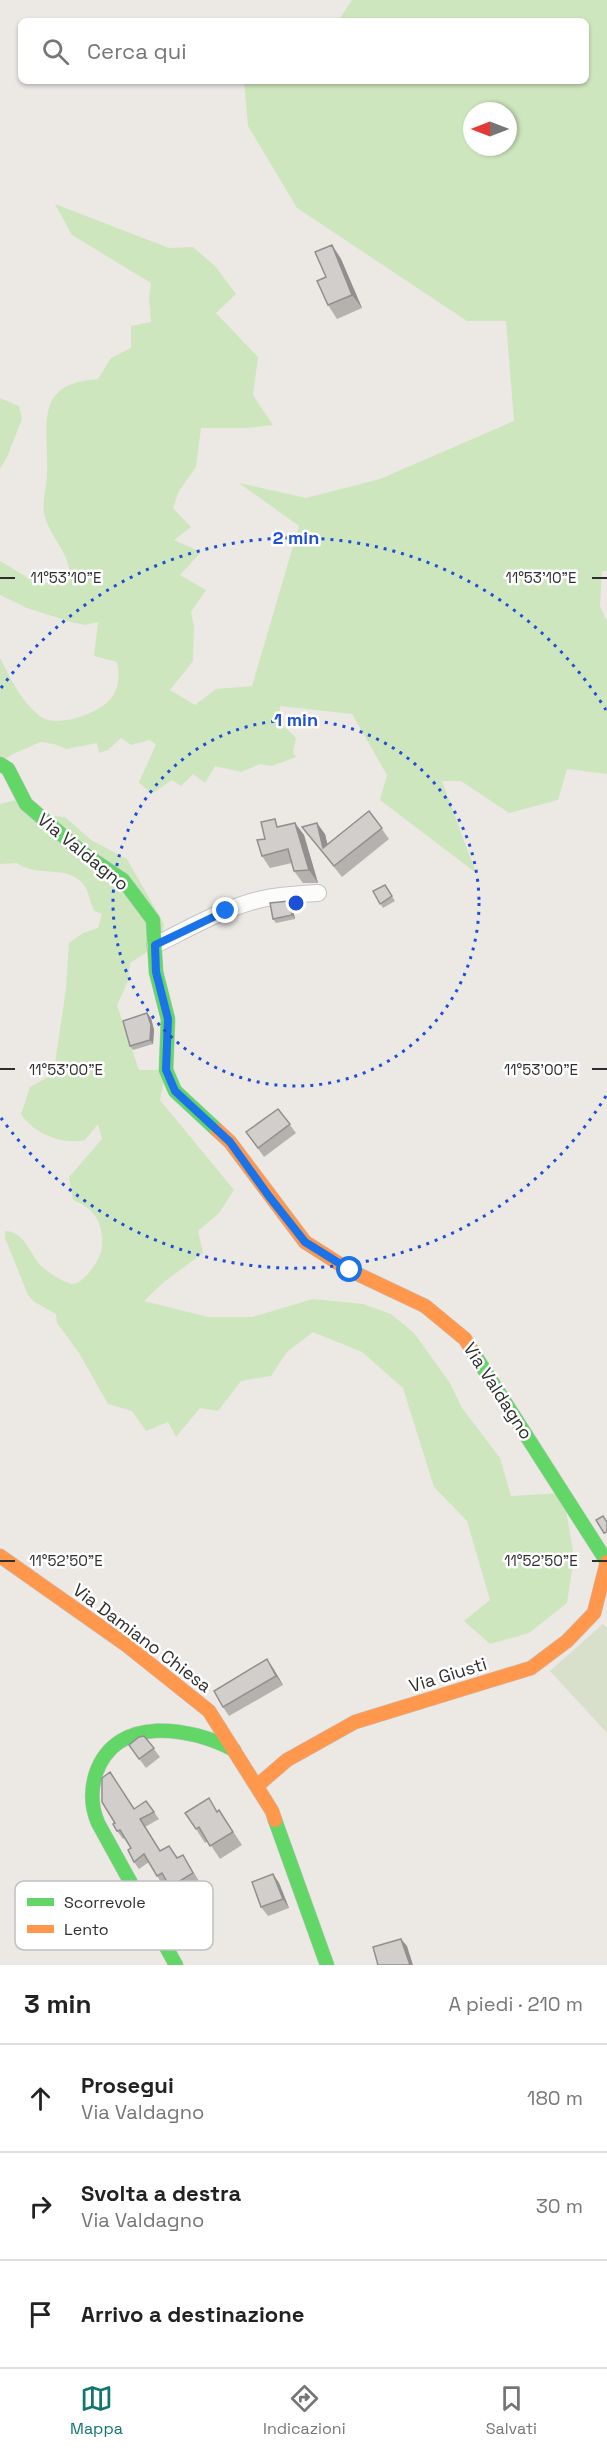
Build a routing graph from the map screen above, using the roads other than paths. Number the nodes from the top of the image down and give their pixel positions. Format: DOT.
graph roads {
  1 [pos="0,764"];
  2 [pos="318,893"];
  3 [pos="155,945"];
  4 [pos="0,1556"];
  5 [pos="607,1562"];
  6 [pos="235,1750"];
  7 [pos="258,1785"];
  8 [pos="130,1881"];
  9 [pos="168,1950"];
  10 [pos="176,1965"];
  11 [pos="327,1965"];
  1 -- 3 [label="street, Via Valdagno"];
  2 -- 3 [label="street"];
  3 -- 5 [label="street, Via Valdagno"];
  4 -- 6 [label="street, Via Damiano Chiesa"];
  5 -- 7 [label="street, Via Giusti"];
  6 -- 7 [label="street, Via Damiano Chiesa"];
  6 -- 8 [label="street"];
  7 -- 11 [label="street, Via Damiano Chiesa"];
  9 -- 10 [label="street"];
}
